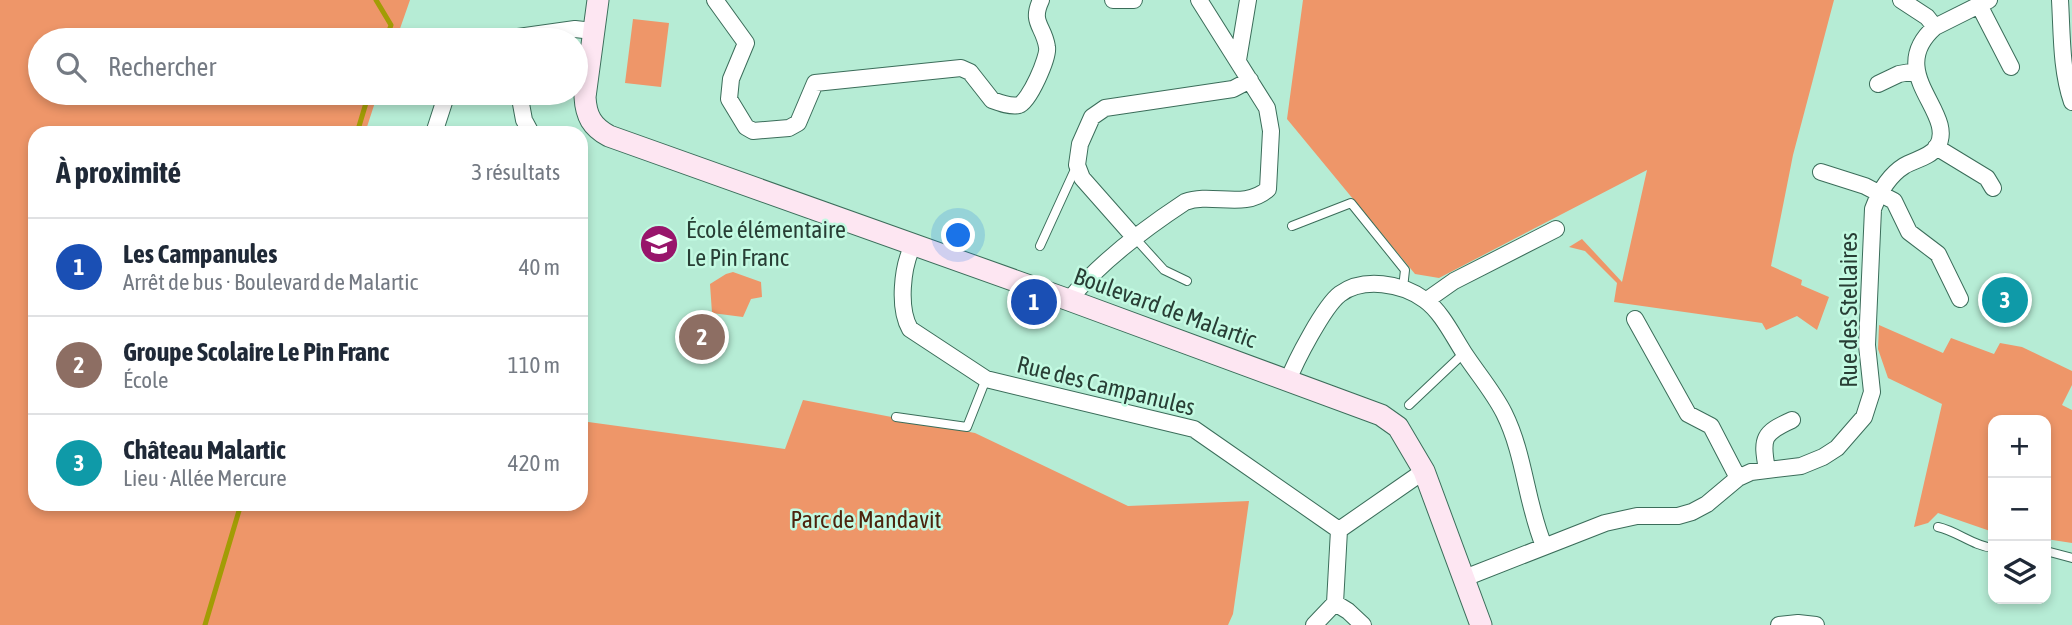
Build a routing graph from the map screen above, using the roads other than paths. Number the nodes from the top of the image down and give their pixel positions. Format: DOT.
graph roads {
  1 [pos="598,0"];
  2 [pos="715,0"];
  3 [pos="1041,0"];
  4 [pos="1113,0"];
  5 [pos="1134,0"];
  6 [pos="1199,0"];
  7 [pos="1248,0"];
  8 [pos="1901,0"];
  9 [pos="2060,0"];
  10 [pos="1984,2"];
  11 [pos="1934,27"];
  12 [pos="588,30"];
  13 [pos="593,31"];
  14 [pos="2067,31"];
  15 [pos="1238,60"];
  16 [pos="2011,67"];
  17 [pos="1916,71"];
  18 [pos="588,72"];
  19 [pos="1250,80"];
  20 [pos="1878,84"];
  21 [pos="2072,102"];
  22 [pos="443,105"];
  23 [pos="521,105"];
  24 [pos="586,105"];
  25 [pos="436,126"];
  26 [pos="527,126"];
  27 [pos="1937,147"];
  28 [pos="1077,165"];
  29 [pos="1821,172"];
  30 [pos="1993,188"];
  31 [pos="1879,194"];
  32 [pos="1292,226"];
  33 [pos="1556,229"];
  34 [pos="1135,238"];
  35 [pos="913,244"];
  36 [pos="1040,246"];
  37 [pos="1187,281"];
  38 [pos="1403,288"];
  39 [pos="1960,299"];
  40 [pos="1069,300"];
  41 [pos="1427,300"];
  42 [pos="1635,319"];
  43 [pos="1464,353"];
  44 [pos="986,379"];
  45 [pos="1288,381"];
  46 [pos="1409,405"];
  47 [pos="896,416"];
  48 [pos="1792,420"];
  49 [pos="1768,470"];
  50 [pos="1424,471"];
  51 [pos="1738,478"];
  52 [pos="1938,527"];
  53 [pos="1339,530"];
  54 [pos="1544,546"];
  55 [pos="1988,547"];
  56 [pos="2051,552"];
  57 [pos="2072,558"];
  58 [pos="1462,579"];
  59 [pos="1335,603"];
  60 [pos="1314,625"];
  61 [pos="1363,625"];
  62 [pos="1481,625"];
  63 [pos="1779,625"];
  64 [pos="1816,625"];
  1 -- 13 [label="street, Boulevard de Malartic"];
  2 -- 3 [label="street"];
  4 -- 5 [label="street"];
  6 -- 15 [label="street"];
  7 -- 15 [label="street"];
  8 -- 11 [label="street"];
  9 -- 14 [label="street"];
  10 -- 11 [label="street"];
  10 -- 16 [label="street"];
  11 -- 17 [label="street"];
  12 -- 13 [label="street"];
  13 -- 18 [label="street, Boulevard de Malartic"];
  14 -- 21 [label="street"];
  15 -- 19 [label="street"];
  17 -- 20 [label="street"];
  17 -- 27 [label="street"];
  19 -- 28 [label="street"];
  19 -- 34 [label="street"];
  22 -- 25 [label="street"];
  23 -- 26 [label="street"];
  24 -- 35 [label="street, Boulevard de Malartic"];
  27 -- 30 [label="street"];
  27 -- 31 [label="street, Rue des Stellaires"];
  28 -- 34 [label="street"];
  28 -- 36 [label="lane"];
  29 -- 31 [label="street"];
  31 -- 39 [label="street"];
  31 -- 49 [label="street, Rue des Stellaires"];
  32 -- 38 [label="lane"];
  33 -- 41 [label="street"];
  34 -- 37 [label="lane"];
  34 -- 40 [label="street"];
  35 -- 40 [label="street, Boulevard de Malartic"];
  35 -- 44 [label="street, Rue des Campanules"];
  38 -- 41 [label="street"];
  38 -- 45 [label="street"];
  40 -- 45 [label="street, Boulevard de Malartic"];
  41 -- 43 [label="street"];
  42 -- 51 [label="street"];
  43 -- 46 [label="lane"];
  43 -- 54 [label="street"];
  44 -- 47 [label="lane"];
  44 -- 53 [label="street, Rue des Campanules"];
  45 -- 50 [label="street, Boulevard de Malartic"];
  48 -- 49 [label="street"];
  49 -- 51 [label="street, Rue des Stellaires"];
  50 -- 53 [label="street"];
  50 -- 58 [label="street, Boulevard de Malartic"];
  51 -- 54 [label="street, Rue des Stellaires"];
  52 -- 55 [label="lane"];
  53 -- 59 [label="street"];
  54 -- 58 [label="street, Rue des Stellaires"];
  56 -- 57 [label="lane"];
  58 -- 62 [label="street, Boulevard de Malartic"];
  59 -- 60 [label="street"];
  59 -- 61 [label="street"];
  63 -- 64 [label="street"];
}
